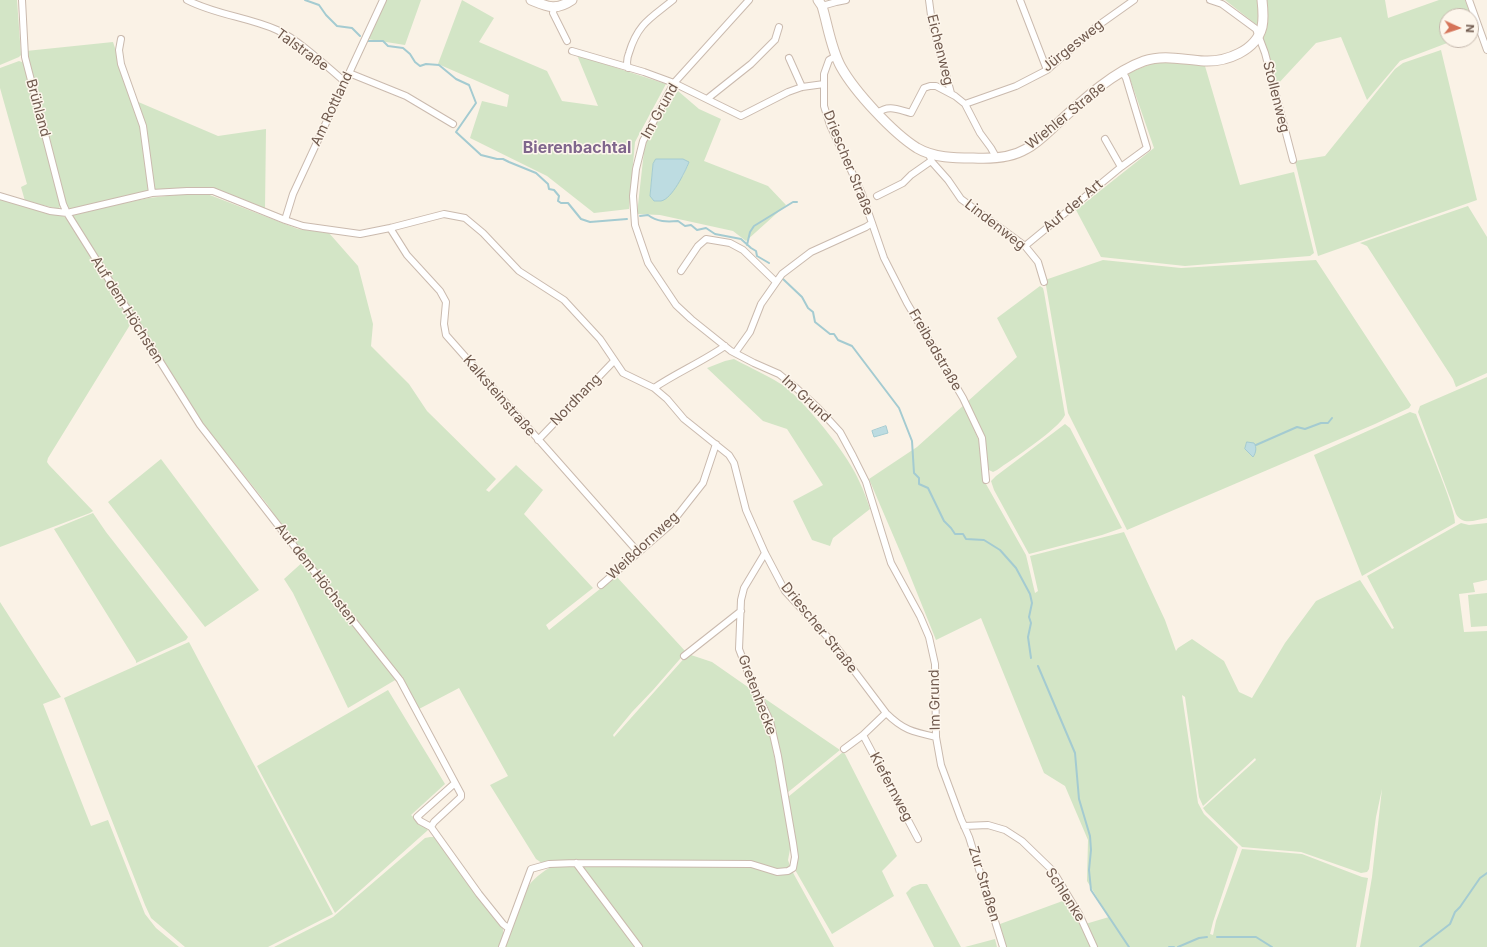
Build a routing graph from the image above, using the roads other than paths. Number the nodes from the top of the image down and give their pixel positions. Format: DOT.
graph roads {
  1 [pos="22,0"];
  2 [pos="187,0"];
  3 [pos="383,0"];
  4 [pos="531,0"];
  5 [pos="572,0"];
  6 [pos="673,0"];
  7 [pos="749,0"];
  8 [pos="846,0"];
  9 [pos="929,0"];
  10 [pos="1020,0"];
  11 [pos="1134,0"];
  12 [pos="1210,0"];
  13 [pos="1262,0"];
  14 [pos="1469,0"];
  15 [pos="836,1"];
  16 [pos="820,3"];
  17 [pos="554,7"];
  18 [pos="779,27"];
  19 [pos="1484,34"];
  20 [pos="1258,35"];
  21 [pos="121,39"];
  22 [pos="567,41"];
  23 [pos="1487,50"];
  24 [pos="572,51"];
  25 [pos="836,56"];
  26 [pos="789,58"];
  27 [pos="628,68"];
  28 [pos="1047,70"];
  29 [pos="1122,71"];
  30 [pos="349,73"];
  31 [pos="345,82"];
  32 [pos="674,83"];
  33 [pos="824,84"];
  34 [pos="802,87"];
  35 [pos="951,93"];
  36 [pos="707,99"];
  37 [pos="965,104"];
  38 [pos="878,113"];
  39 [pos="453,124"];
  40 [pos="1105,139"];
  41 [pos="930,157"];
  42 [pos="996,157"];
  43 [pos="1293,160"];
  44 [pos="1121,167"];
  45 [pos="152,193"];
  46 [pos="0,196"];
  47 [pos="877,196"];
  48 [pos="67,213"];
  49 [pos="285,220"];
  50 [pos="872,223"];
  51 [pos="390,228"];
  52 [pos="1025,246"];
  53 [pos="681,271"];
  54 [pos="775,281"];
  55 [pos="1044,282"];
  56 [pos="725,346"];
  57 [pos="735,353"];
  58 [pos="614,361"];
  59 [pos="654,388"];
  60 [pos="538,440"];
  61 [pos="716,444"];
  62 [pos="986,480"];
  63 [pos="638,552"];
  64 [pos="765,553"];
  65 [pos="601,585"];
  66 [pos="741,611"];
  67 [pos="684,656"];
  68 [pos="886,712"];
  69 [pos="863,735"];
  70 [pos="936,737"];
  71 [pos="844,749"];
  72 [pos="455,783"];
  73 [pos="964,826"];
  74 [pos="431,827"];
  75 [pos="918,839"];
  76 [pos="576,863"];
  77 [pos="508,928"];
  78 [pos="1002,945"];
  79 [pos="502,947"];
  80 [pos="639,947"];
  81 [pos="1094,947"];
  1 -- 48 [label="street, Brühland"];
  2 -- 31 [label="street, Talstraße"];
  3 -- 30 [label="street, Am Rottland"];
  4 -- 17 [label="main road"];
  5 -- 17 [label="main road"];
  6 -- 27 [label="street"];
  7 -- 32 [label="street, Im Grund"];
  8 -- 15 [label="street"];
  9 -- 35 [label="street, Eichenweg"];
  10 -- 28 [label="street"];
  11 -- 28 [label="street, Jürgesweg"];
  12 -- 20 [label="street, Stollenweg"];
  13 -- 20 [label="main road"];
  14 -- 19 [label="street"];
  15 -- 16 [label="street"];
  16 -- 25 [label="main road, Wiehler Straße"];
  17 -- 22 [label="street"];
  18 -- 36 [label="street"];
  19 -- 23 [label="street"];
  20 -- 29 [label="main road, Wiehler Straße"];
  20 -- 43 [label="street, Stollenweg"];
  21 -- 45 [label="street"];
  24 -- 27 [label="street"];
  25 -- 33 [label="street, Driescher Straße"];
  25 -- 38 [label="main road, Wiehler Straße"];
  26 -- 34 [label="street"];
  27 -- 32 [label="street"];
  28 -- 37 [label="street, Jürgesweg"];
  29 -- 42 [label="main road, Wiehler Straße"];
  29 -- 44 [label="street, Auf der Art"];
  30 -- 31 [label="street, Am Rottland"];
  30 -- 39 [label="street"];
  31 -- 49 [label="street, Am Rottland"];
  32 -- 36 [label="street"];
  32 -- 56 [label="street, Im Grund"];
  33 -- 34 [label="street"];
  33 -- 50 [label="street, Driescher Straße"];
  34 -- 36 [label="street"];
  35 -- 37 [label="street, Eichenweg"];
  35 -- 38 [label="street"];
  37 -- 42 [label="street, Eichenweg"];
  38 -- 41 [label="main road, Wiehler Straße"];
  40 -- 44 [label="street"];
  41 -- 42 [label="main road, Wiehler Straße"];
  41 -- 47 [label="street"];
  41 -- 52 [label="street, Lindenweg"];
  44 -- 52 [label="street, Auf der Art"];
  45 -- 48 [label="street, Driescher Straße"];
  45 -- 49 [label="street, Driescher Straße"];
  46 -- 48 [label="street"];
  48 -- 72 [label="street, Auf dem Höchsten"];
  49 -- 51 [label="street, Driescher Straße"];
  50 -- 54 [label="street, Driescher Straße"];
  50 -- 62 [label="street, Freibadstraße"];
  51 -- 58 [label="street, Driescher Straße"];
  51 -- 60 [label="street, Kalksteinstraße"];
  52 -- 55 [label="street, Lindenweg"];
  53 -- 54 [label="street"];
  54 -- 57 [label="street, Driescher Straße"];
  56 -- 57 [label="street, Im Grund"];
  56 -- 59 [label="street"];
  57 -- 70 [label="street, Im Grund"];
  58 -- 59 [label="street, Driescher Straße"];
  58 -- 60 [label="street, Nordhang"];
  59 -- 61 [label="street, Driescher Straße"];
  60 -- 63 [label="street, Kalksteinstraße"];
  61 -- 63 [label="street, Weißdornweg"];
  61 -- 64 [label="street, Driescher Straße"];
  63 -- 65 [label="street, Weißdornweg"];
  64 -- 66 [label="street, Gretenhecke"];
  64 -- 68 [label="street, Driescher Straße"];
  66 -- 67 [label="street"];
  66 -- 76 [label="street, Gretenhecke"];
  68 -- 69 [label="street, Kiefernweg"];
  68 -- 70 [label="street, Driescher Straße"];
  69 -- 71 [label="street, Kiefernweg"];
  69 -- 75 [label="street, Kiefernweg"];
  70 -- 73 [label="street, Im Grund"];
  72 -- 74 [label="street, Auf dem Höchsten"];
  72 -- 74 [label="street"];
  73 -- 78 [label="street, Zur Straßen"];
  73 -- 81 [label="street, Schlenke"];
  74 -- 77 [label="street"];
  76 -- 77 [label="street, Gretenhecke"];
  76 -- 80 [label="street"];
  77 -- 79 [label="street"];
}
